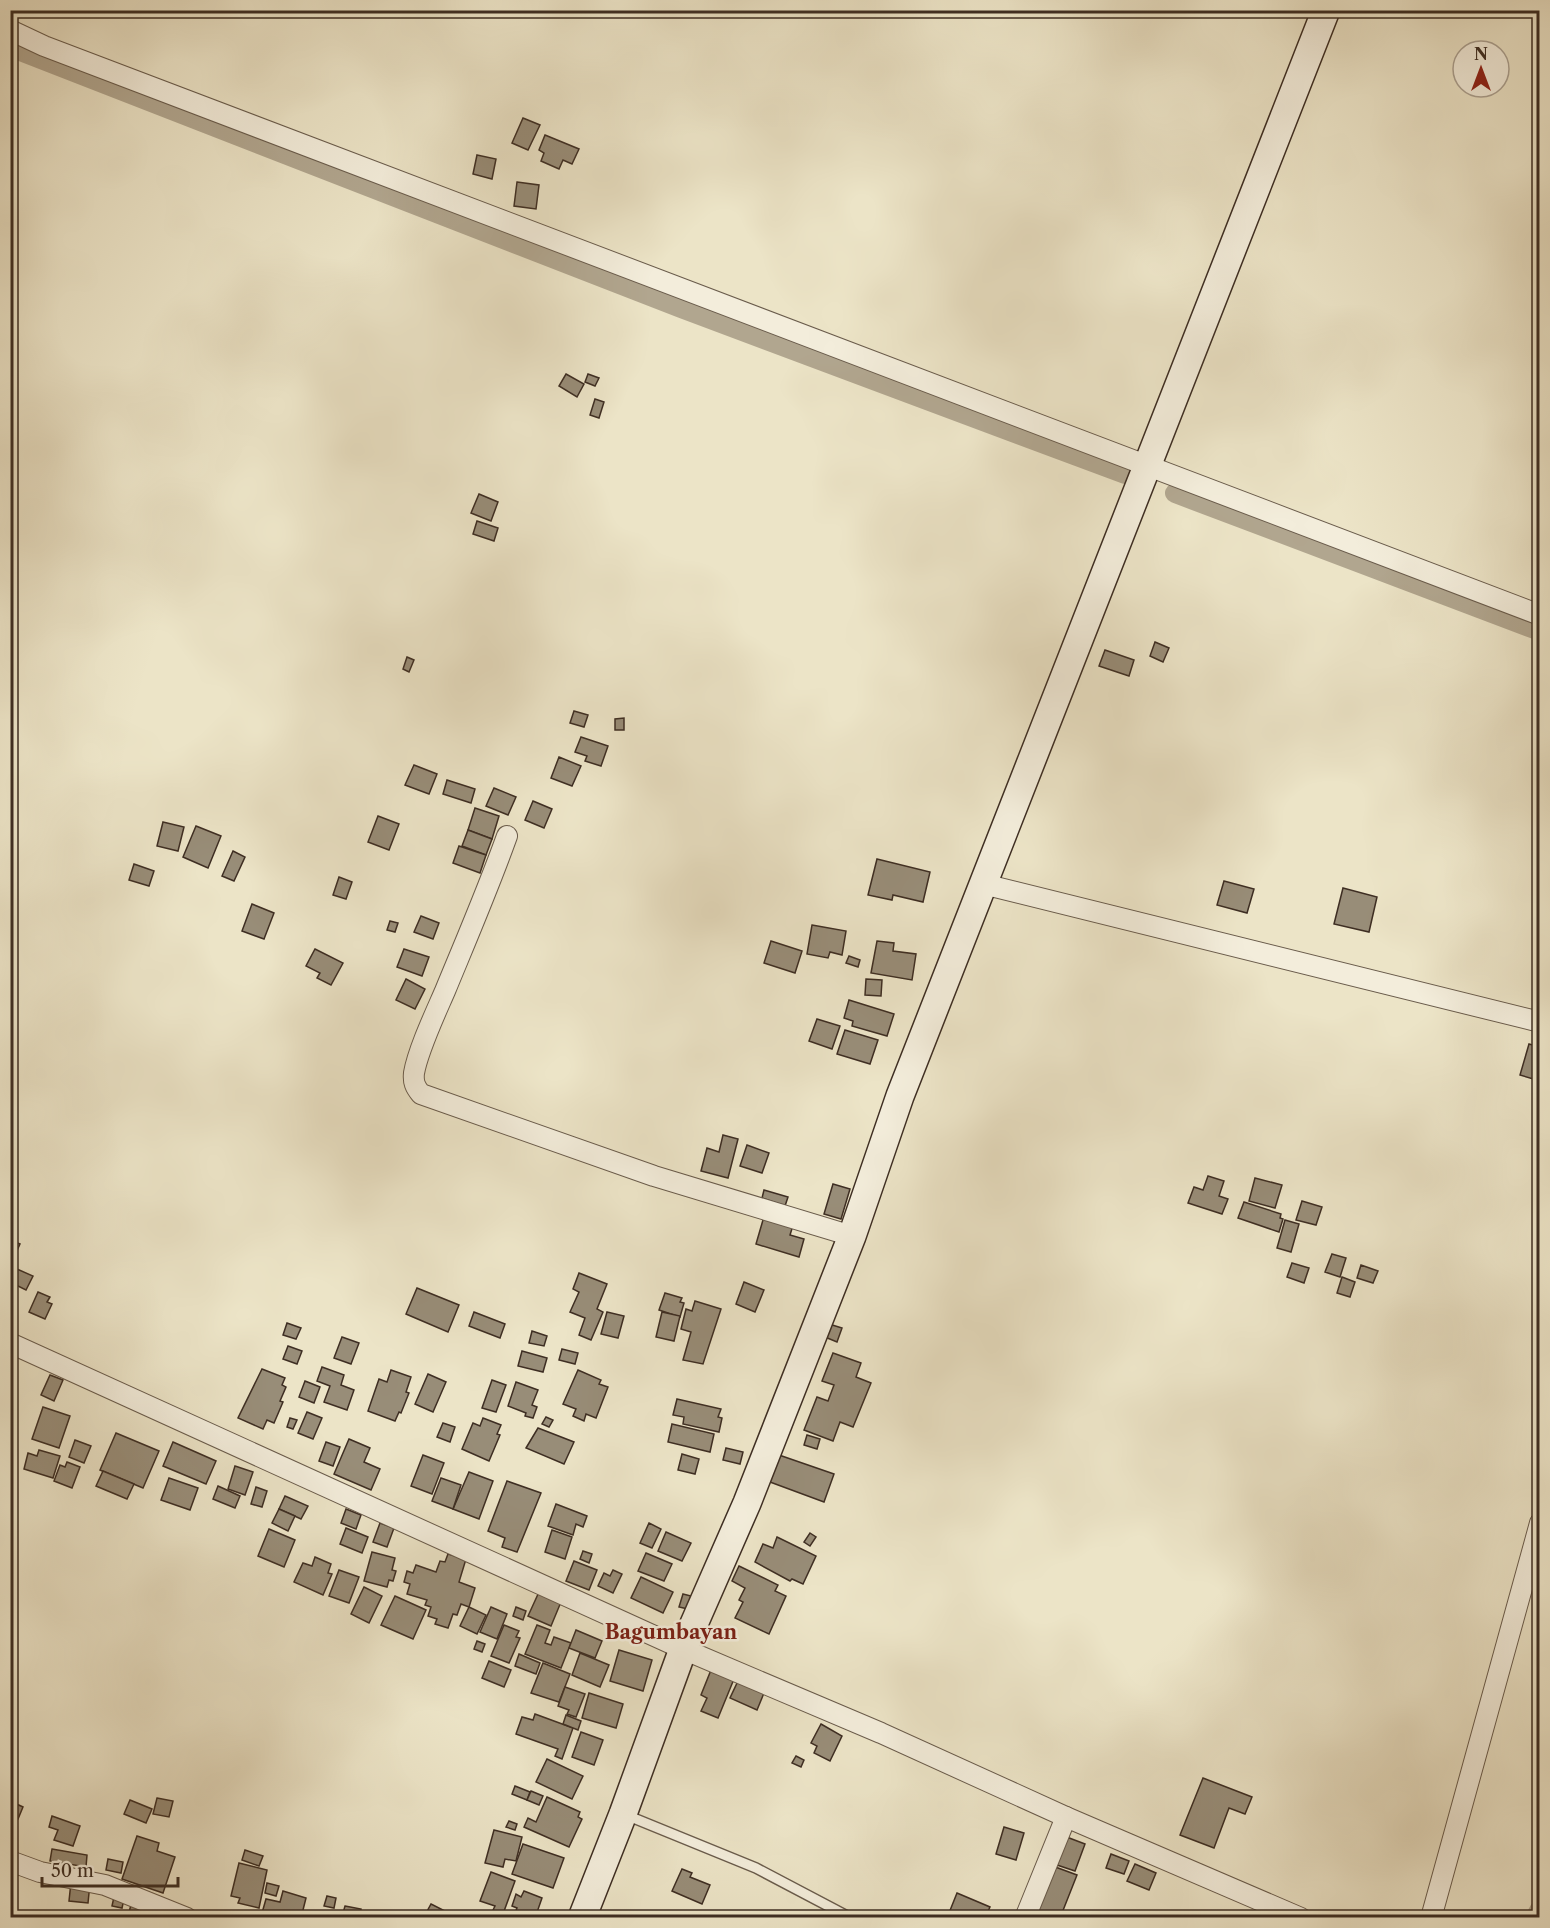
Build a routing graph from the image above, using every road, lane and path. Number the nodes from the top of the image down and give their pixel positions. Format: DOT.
graph roads {
  1 [pos="1326,10"];
  2 [pos="10,30"];
  3 [pos="1148,465"];
  4 [pos="1539,615"];
  5 [pos="507,836"];
  6 [pos="983,884"];
  7 [pos="1539,1022"];
  8 [pos="852,1236"];
  9 [pos="10,1343"];
  10 [pos="1539,1523"];
  11 [pos="683,1649"];
  12 [pos="623,1814"];
  13 [pos="1066,1817"];
  14 [pos="10,1861"];
  15 [pos="187,1917"];
  16 [pos="582,1917"];
  17 [pos="851,1917"];
  18 [pos="1025,1917"];
  19 [pos="1301,1917"];
  20 [pos="1431,1917"];
  1 -- 3 [label="main road"];
  2 -- 3 [label="street"];
  3 -- 4 [label="street"];
  3 -- 6 [label="main road"];
  5 -- 8 [label="street"];
  6 -- 7 [label="street"];
  6 -- 8 [label="main road"];
  8 -- 11 [label="main road"];
  9 -- 11 [label="street"];
  10 -- 20 [label="street"];
  11 -- 12 [label="main road"];
  11 -- 13 [label="street"];
  12 -- 16 [label="main road"];
  12 -- 17 [label="lane"];
  13 -- 18 [label="street"];
  13 -- 19 [label="street"];
  14 -- 15 [label="street"];
}
